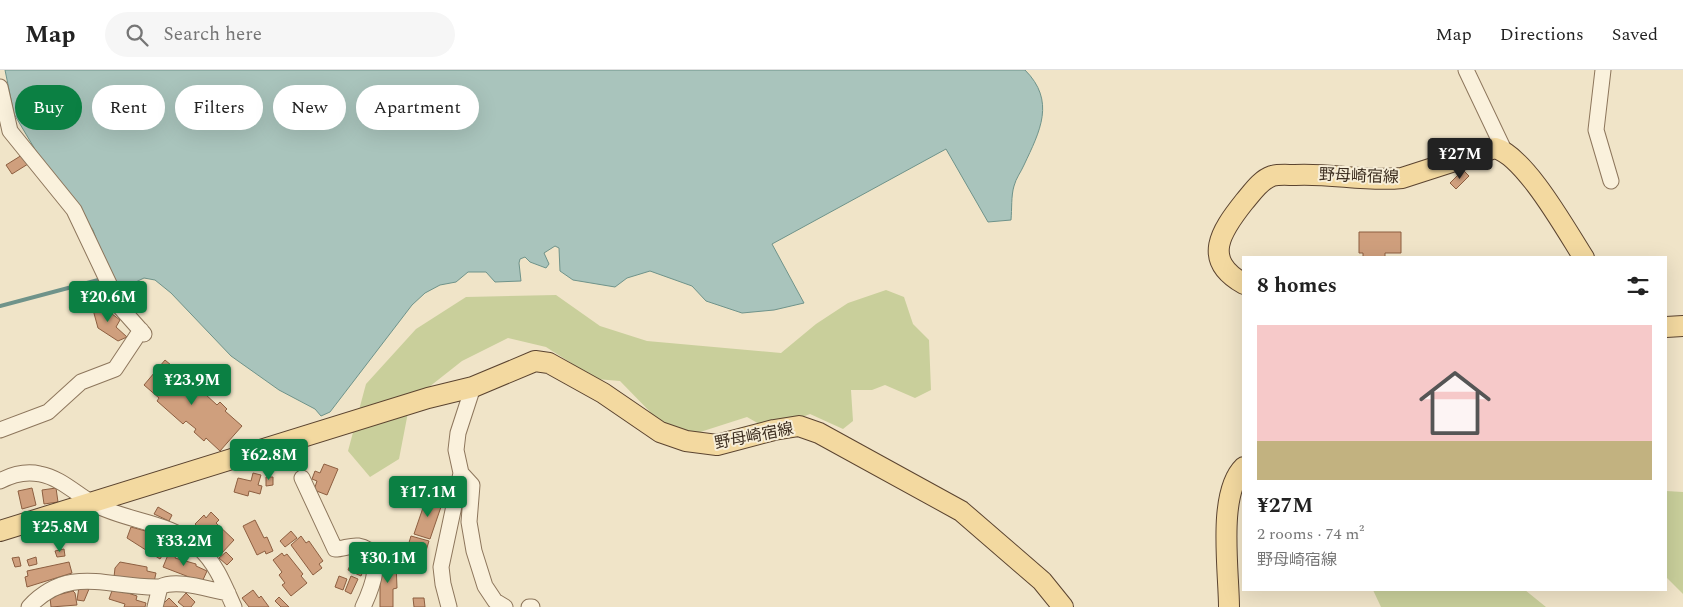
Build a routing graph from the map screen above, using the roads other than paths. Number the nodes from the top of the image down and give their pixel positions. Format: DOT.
graph roads {
  1 [pos="1466,70"];
  2 [pos="1603,70"];
  3 [pos="0,87"];
  4 [pos="5,133"];
  5 [pos="1504,150"];
  6 [pos="1611,181"];
  7 [pos="1583,256"];
  8 [pos="1242,282"];
  9 [pos="1683,326"];
  10 [pos="1667,327"];
  11 [pos="473,386"];
  12 [pos="0,430"];
  13 [pos="1242,470"];
  14 [pos="461,474"];
  15 [pos="302,478"];
  16 [pos="0,481"];
  17 [pos="92,503"];
  18 [pos="0,531"];
  19 [pos="160,587"];
  20 [pos="228,593"];
  21 [pos="29,607"];
  22 [pos="155,607"];
  23 [pos="234,607"];
  24 [pos="364,607"];
  25 [pos="449,607"];
  26 [pos="505,607"];
  27 [pos="1063,607"];
  28 [pos="1229,607"];
  1 -- 5 [label="street"];
  2 -- 6 [label="street"];
  3 -- 4 [label="street"];
  4 -- 12 [label="street"];
  5 -- 7 [label="main road"];
  5 -- 8 [label="main road, 野母崎宿線"];
  9 -- 10 [label="main road"];
  11 -- 14 [label="street"];
  11 -- 17 [label="main road, 野母崎宿線"];
  11 -- 27 [label="main road, 野母崎宿線"];
  13 -- 28 [label="main road"];
  14 -- 25 [label="street"];
  14 -- 26 [label="street"];
  15 -- 24 [label="street"];
  16 -- 17 [label="street"];
  17 -- 18 [label="main road, 野母崎宿線"];
  17 -- 20 [label="street"];
  19 -- 20 [label="street"];
  19 -- 21 [label="street"];
  19 -- 22 [label="street"];
  20 -- 23 [label="street"];
}
